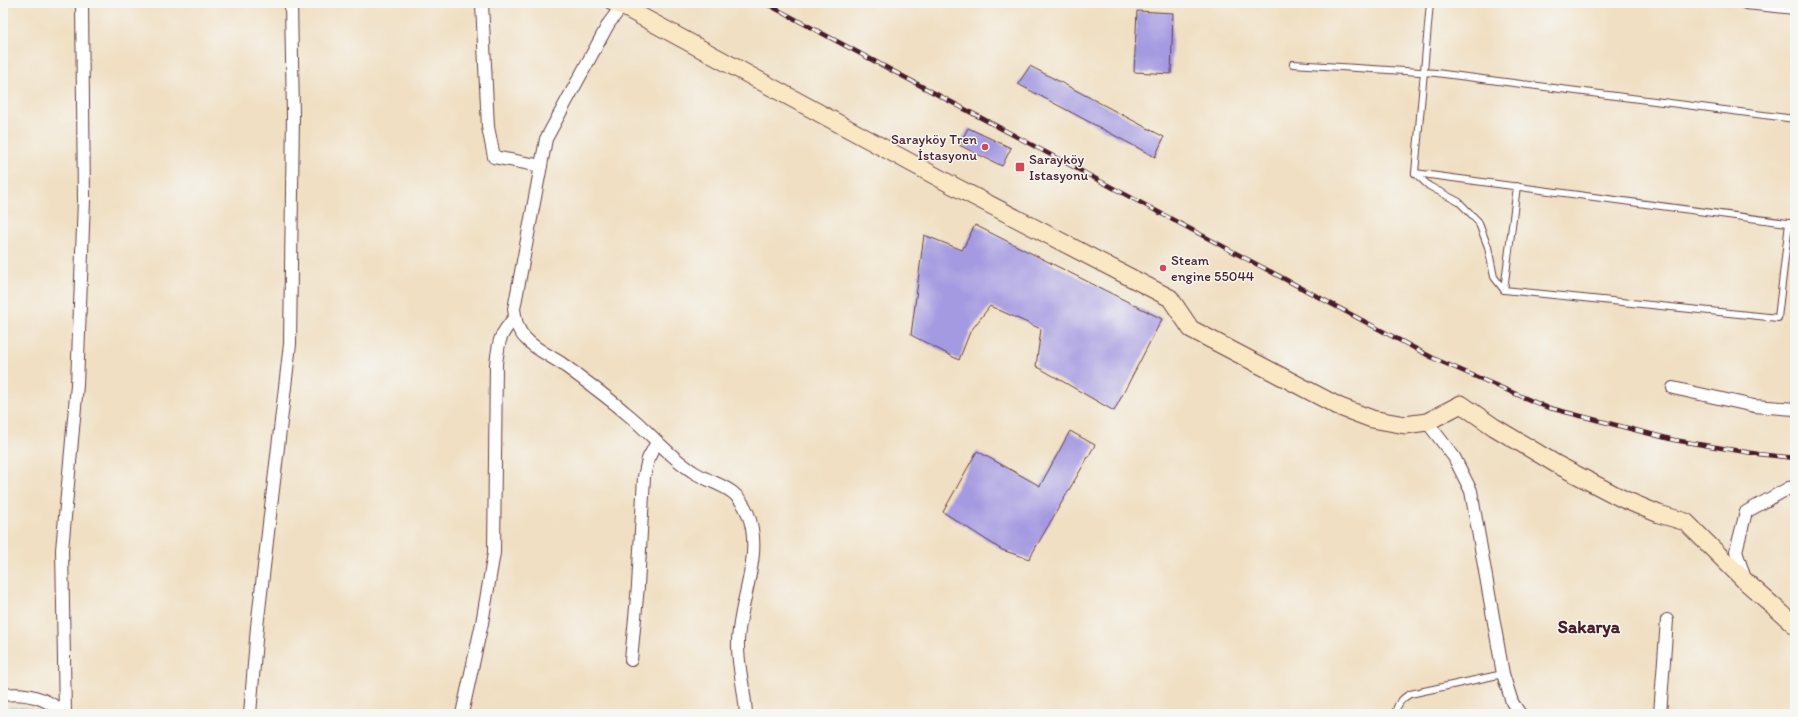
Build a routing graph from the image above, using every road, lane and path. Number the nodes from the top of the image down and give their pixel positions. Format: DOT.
graph roads {
  1 [pos="82,3"];
  2 [pos="291,3"];
  3 [pos="482,3"];
  4 [pos="1430,3"];
  5 [pos="1746,3"];
  6 [pos="621,4"];
  7 [pos="1795,8"];
  8 [pos="1293,64"];
  9 [pos="1424,72"];
  10 [pos="1795,119"];
  11 [pos="541,166"];
  12 [pos="1415,173"];
  13 [pos="1517,186"];
  14 [pos="1792,223"];
  15 [pos="1504,290"];
  16 [pos="515,317"];
  17 [pos="1673,388"];
  18 [pos="1795,409"];
  19 [pos="1427,422"];
  20 [pos="657,442"];
  21 [pos="1795,487"];
  22 [pos="1745,581"];
  23 [pos="1667,620"];
  24 [pos="1795,625"];
  25 [pos="631,660"];
  26 [pos="1503,674"];
  27 [pos="3,695"];
  28 [pos="65,714"];
  29 [pos="250,714"];
  30 [pos="462,714"];
  31 [pos="746,714"];
  32 [pos="1395,714"];
  33 [pos="1520,714"];
  34 [pos="1660,714"];
  1 -- 28 [label="street"];
  2 -- 29 [label="street"];
  3 -- 11 [label="street"];
  4 -- 9 [label="lane"];
  5 -- 7 [label="street"];
  6 -- 11 [label="street"];
  6 -- 19 [label="street"];
  8 -- 9 [label="lane"];
  9 -- 10 [label="lane"];
  9 -- 12 [label="lane"];
  11 -- 16 [label="street"];
  12 -- 13 [label="lane"];
  12 -- 15 [label="lane"];
  13 -- 14 [label="lane"];
  13 -- 15 [label="lane"];
  14 -- 15 [label="lane"];
  16 -- 20 [label="street"];
  16 -- 30 [label="street"];
  17 -- 18 [label="street"];
  19 -- 22 [label="street"];
  19 -- 26 [label="street"];
  20 -- 25 [label="street"];
  20 -- 31 [label="street"];
  21 -- 22 [label="street"];
  22 -- 24 [label="street"];
  23 -- 34 [label="street"];
  26 -- 32 [label="lane"];
  26 -- 33 [label="street"];
  27 -- 28 [label="street"];
}
